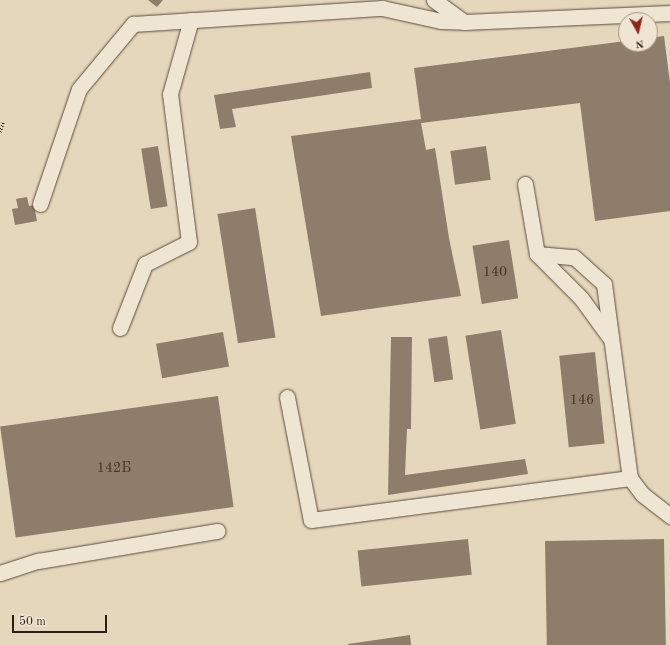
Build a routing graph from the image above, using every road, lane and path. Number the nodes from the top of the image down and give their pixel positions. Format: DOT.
graph roads {
  1 [pos="434,0"];
  2 [pos="670,13"];
  3 [pos="191,20"];
  4 [pos="464,22"];
  5 [pos="3,122"];
  6 [pos="0,132"];
  7 [pos="525,184"];
  8 [pos="40,204"];
  9 [pos="537,254"];
  10 [pos="120,328"];
  11 [pos="612,340"];
  12 [pos="287,397"];
  13 [pos="630,478"];
  14 [pos="669,513"];
  15 [pos="218,531"];
  16 [pos="0,573"];
  1 -- 4 [label="street"];
  2 -- 4 [label="street"];
  3 -- 4 [label="street"];
  3 -- 8 [label="street"];
  3 -- 10 [label="street"];
  5 -- 6 [label="path"];
  7 -- 9 [label="street"];
  9 -- 11 [label="street"];
  9 -- 11 [label="street"];
  11 -- 13 [label="street"];
  12 -- 13 [label="street"];
  13 -- 14 [label="street"];
  15 -- 16 [label="street"];
}
